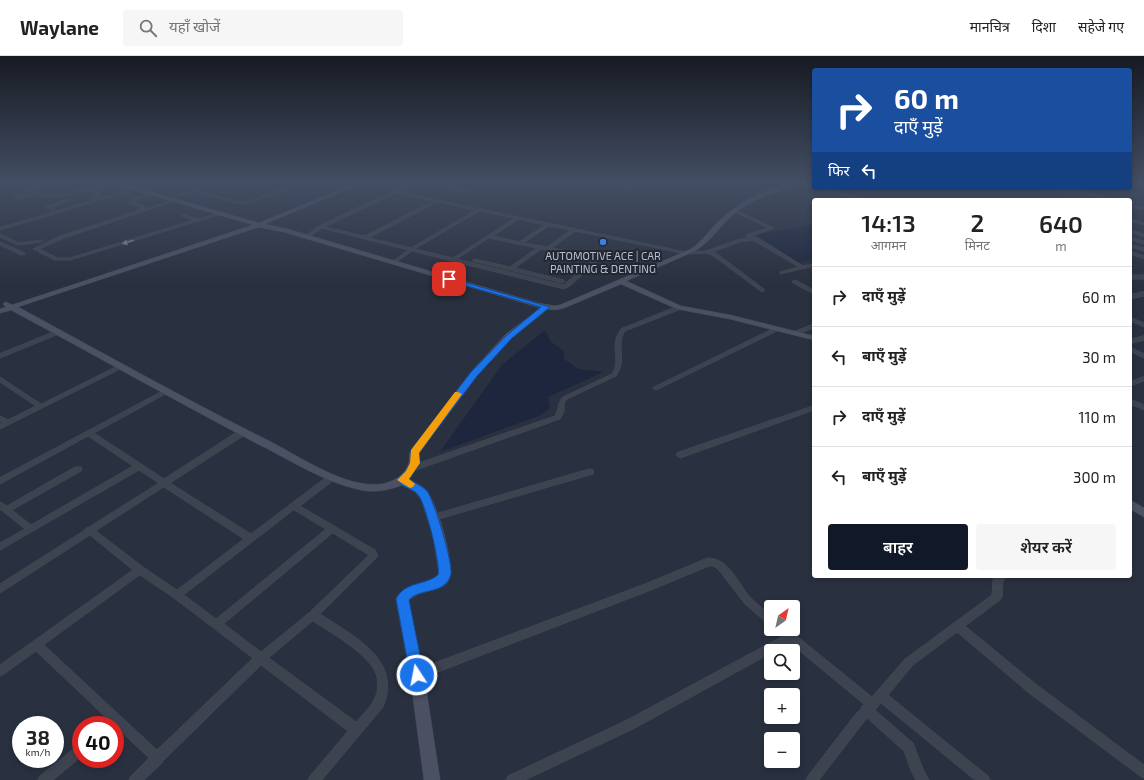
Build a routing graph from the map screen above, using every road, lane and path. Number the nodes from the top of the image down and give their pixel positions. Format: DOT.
graph roads {
  1 [pos="31,217"];
  2 [pos="39,217"];
  3 [pos="117,217"];
  4 [pos="119,217"];
  5 [pos="189,217"];
  6 [pos="210,217"];
  7 [pos="230,217"];
  8 [pos="241,217"];
  9 [pos="271,217"];
  10 [pos="278,217"];
  11 [pos="343,217"];
  12 [pos="407,217"];
  13 [pos="467,217"];
  14 [pos="512,217"];
  15 [pos="727,217"];
  16 [pos="748,217"];
  17 [pos="518,218"];
  18 [pos="199,220"];
  19 [pos="268,221"];
  20 [pos="1132,221"];
  21 [pos="252,222"];
  22 [pos="259,222"];
  23 [pos="549,224"];
  24 [pos="1142,224"];
  25 [pos="1132,225"];
  26 [pos="274,227"];
  27 [pos="321,227"];
  28 [pos="0,228"];
  29 [pos="574,230"];
  30 [pos="1132,232"];
  31 [pos="0,235"];
  32 [pos="307,236"];
  33 [pos="1144,236"];
  34 [pos="489,237"];
  35 [pos="365,238"];
  36 [pos="754,238"];
  37 [pos="1132,239"];
  38 [pos="0,242"];
  39 [pos="520,243"];
  40 [pos="1144,244"];
  41 [pos="1132,246"];
  42 [pos="541,247"];
  43 [pos="412,249"];
  44 [pos="548,249"];
  45 [pos="1144,250"];
  46 [pos="706,252"];
  47 [pos="686,253"];
  48 [pos="1132,253"];
  49 [pos="23,254"];
  50 [pos="467,258"];
  51 [pos="1144,258"];
  52 [pos="453,260"];
  53 [pos="395,262"];
  54 [pos="812,266"];
  55 [pos="803,268"];
  56 [pos="512,269"];
  57 [pos="507,273"];
  58 [pos="782,273"];
  59 [pos="1144,277"];
  60 [pos="1132,278"];
  61 [pos="1132,278"];
  62 [pos="562,281"];
  63 [pos="620,281"];
  64 [pos="795,282"];
  65 [pos="1144,284"];
  66 [pos="762,290"];
  67 [pos="812,291"];
  68 [pos="1144,294"];
  69 [pos="1132,297"];
  70 [pos="4,307"];
  71 [pos="546,307"];
  72 [pos="679,308"];
  73 [pos="1132,320"];
  74 [pos="1144,325"];
  75 [pos="812,327"];
  76 [pos="777,329"];
  77 [pos="59,332"];
  78 [pos="796,333"];
  79 [pos="812,337"];
  80 [pos="1144,338"];
  81 [pos="1132,341"];
  82 [pos="1132,350"];
  83 [pos="0,356"];
  84 [pos="1144,356"];
  85 [pos="122,366"];
  86 [pos="1144,378"];
  87 [pos="0,379"];
  88 [pos="1132,383"];
  89 [pos="3,385"];
  90 [pos="656,388"];
  91 [pos="167,391"];
  92 [pos="1132,402"];
  93 [pos="41,407"];
  94 [pos="1144,408"];
  95 [pos="812,409"];
  96 [pos="0,418"];
  97 [pos="7,423"];
  98 [pos="0,427"];
  99 [pos="243,432"];
  100 [pos="88,433"];
  101 [pos="680,455"];
  102 [pos="139,466"];
  103 [pos="413,468"];
  104 [pos="78,469"];
  105 [pos="590,472"];
  106 [pos="332,477"];
  107 [pos="0,480"];
  108 [pos="402,480"];
  109 [pos="164,482"];
  110 [pos="1132,505"];
  111 [pos="294,506"];
  112 [pos="3,508"];
  113 [pos="1144,513"];
  114 [pos="432,518"];
  115 [pos="31,528"];
  116 [pos="332,529"];
  117 [pos="90,530"];
  118 [pos="251,539"];
  119 [pos="0,547"];
  120 [pos="140,570"];
  121 [pos="997,578"];
  122 [pos="0,589"];
  123 [pos="177,595"];
  124 [pos="313,615"];
  125 [pos="764,615"];
  126 [pos="216,625"];
  127 [pos="957,626"];
  128 [pos="791,637"];
  129 [pos="36,645"];
  130 [pos="260,659"];
  131 [pos="0,671"];
  132 [pos="417,675"];
  133 [pos="873,703"];
  134 [pos="108,716"];
  135 [pos="357,730"];
  136 [pos="124,731"];
  137 [pos="72,757"];
  138 [pos="158,759"];
  139 [pos="1144,772"];
  140 [pos="44,780"];
  141 [pos="135,780"];
  142 [pos="314,780"];
  143 [pos="432,780"];
  144 [pos="512,780"];
  145 [pos="812,780"];
  146 [pos="923,780"];
  147 [pos="984,780"];
  1 -- 28 [label="street"];
  2 -- 28 [label="street"];
  3 -- 31 [label="street"];
  18 -- 4 [label="street, one-way"];
  5 -- 18 [label="street"];
  6 -- 18 [label="street"];
  7 -- 21 [label="street"];
  8 -- 22 [label="street"];
  9 -- 22 [label="street"];
  10 -- 19 [label="street"];
  11 -- 27 [label="street"];
  12 -- 35 [label="street"];
  13 -- 43 [label="street"];
  14 -- 17 [label="street"];
  15 -- 47 [label="street"];
  16 -- 36 [label="street"];
  17 -- 23 [label="street"];
  17 -- 34 [label="street"];
  19 -- 22 [label="street"];
  19 -- 26 [label="street"];
  20 -- 24 [label="street"];
  21 -- 22 [label="street"];
  21 -- 70 [label="street"];
  22 -- 26 [label="street"];
  22 -- 70 [label="street"];
  23 -- 29 [label="street"];
  23 -- 39 [label="street"];
  24 -- 25 [label="street"];
  26 -- 32 [label="street"];
  27 -- 32 [label="street"];
  27 -- 35 [label="street"];
  29 -- 44 [label="street"];
  29 -- 47 [label="street"];
  30 -- 33 [label="street"];
  32 -- 53 [label="street"];
  34 -- 39 [label="street"];
  34 -- 52 [label="street"];
  35 -- 43 [label="street"];
  36 -- 46 [label="street"];
  36 -- 55 [label="street"];
  37 -- 40 [label="street"];
  38 -- 49 [label="street"];
  39 -- 42 [label="street"];
  41 -- 45 [label="street"];
  42 -- 44 [label="street"];
  42 -- 56 [label="street"];
  43 -- 52 [label="street"];
  43 -- 53 [label="street"];
  44 -- 57 [label="street"];
  46 -- 47 [label="street"];
  46 -- 66 [label="street"];
  47 -- 63 [label="street"];
  48 -- 51 [label="street"];
  50 -- 56 [label="street"];
  52 -- 57 [label="street"];
  53 -- 71 [label="street"];
  54 -- 55 [label="street"];
  55 -- 58 [label="street"];
  56 -- 57 [label="street"];
  56 -- 62 [label="street"];
  59 -- 60 [label="street"];
  61 -- 65 [label="street"];
  63 -- 71 [label="street"];
  63 -- 72 [label="street"];
  64 -- 67 [label="street"];
  68 -- 69 [label="street"];
  70 -- 77 [label="street"];
  71 -- 103 [label="street"];
  72 -- 76 [label="street"];
  72 -- 103 [label="street"];
  73 -- 74 [label="street"];
  75 -- 78 [label="street"];
  76 -- 78 [label="street"];
  76 -- 90 [label="street"];
  77 -- 83 [label="street"];
  77 -- 85 [label="street"];
  78 -- 79 [label="street"];
  80 -- 81 [label="street"];
  82 -- 84 [label="street"];
  85 -- 91 [label="street"];
  85 -- 93 [label="street"];
  86 -- 88 [label="street"];
  87 -- 89 [label="street"];
  89 -- 93 [label="street"];
  91 -- 99 [label="street"];
  91 -- 100 [label="street"];
  92 -- 94 [label="street"];
  93 -- 97 [label="street"];
  95 -- 101 [label="street"];
  96 -- 97 [label="street"];
  97 -- 98 [label="street"];
  99 -- 106 [label="street"];
  99 -- 109 [label="street"];
  100 -- 102 [label="street"];
  100 -- 107 [label="street"];
  102 -- 109 [label="street"];
  102 -- 115 [label="street"];
  103 -- 108 [label="street"];
  104 -- 112 [label="street"];
  105 -- 114 [label="street"];
  106 -- 108 [label="street"];
  106 -- 111 [label="street"];
  108 -- 114 [label="street"];
  109 -- 117 [label="street"];
  109 -- 118 [label="street"];
  110 -- 113 [label="street"];
  111 -- 116 [label="street"];
  111 -- 118 [label="street"];
  112 -- 115 [label="street"];
  114 -- 132 [label="street"];
  115 -- 119 [label="street"];
  116 -- 124 [label="street"];
  116 -- 126 [label="street"];
  117 -- 120 [label="street"];
  117 -- 122 [label="street"];
  118 -- 123 [label="street"];
  120 -- 123 [label="street"];
  120 -- 129 [label="street"];
  121 -- 127 [label="street"];
  123 -- 126 [label="street"];
  124 -- 130 [label="street"];
  124 -- 135 [label="street"];
  125 -- 132 [label="street"];
  126 -- 130 [label="street"];
  127 -- 133 [label="street"];
  127 -- 139 [label="street"];
  128 -- 133 [label="street"];
  128 -- 144 [label="street"];
  129 -- 131 [label="street"];
  129 -- 134 [label="street"];
  130 -- 135 [label="street"];
  130 -- 138 [label="street"];
  132 -- 143 [label="street"];
  133 -- 145 [label="street"];
  133 -- 146 [label="street"];
  133 -- 147 [label="street"];
  135 -- 142 [label="street"];
  136 -- 138 [label="street"];
  137 -- 140 [label="street"];
  138 -- 141 [label="street"];
}
